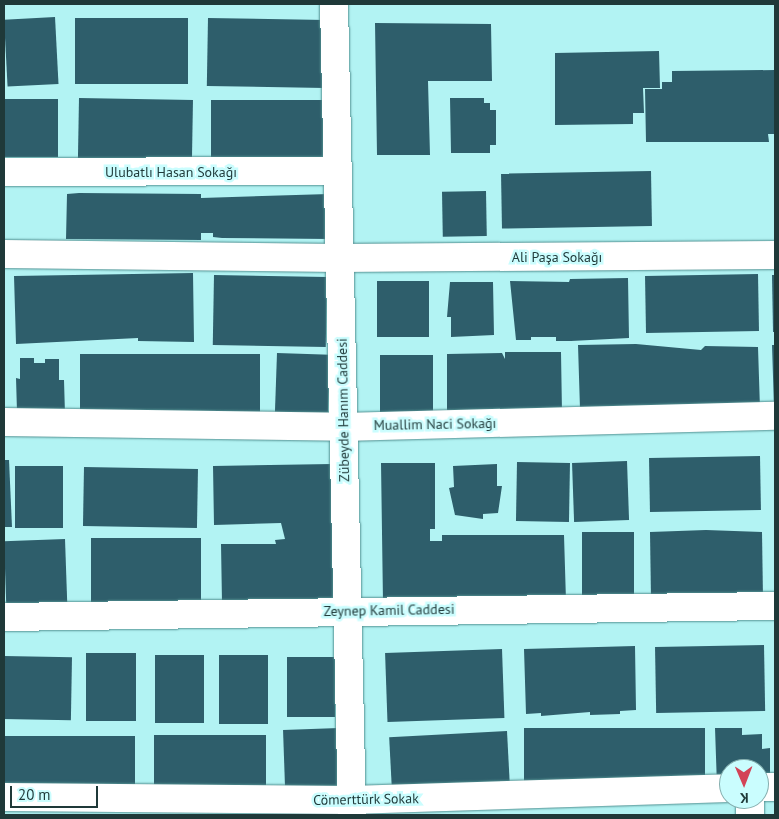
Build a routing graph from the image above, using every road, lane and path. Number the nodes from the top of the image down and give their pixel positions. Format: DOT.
graph roads {
  1 [pos="334,4"];
  2 [pos="338,171"];
  3 [pos="4,172"];
  4 [pos="4,254"];
  5 [pos="775,255"];
  6 [pos="339,258"];
  7 [pos="775,416"];
  8 [pos="4,422"];
  9 [pos="343,427"];
  10 [pos="775,606"];
  11 [pos="347,610"];
  12 [pos="4,617"];
  13 [pos="719,789"];
  14 [pos="4,797"];
  15 [pos="352,808"];
  1 -- 2 [label="street, Zübeyde Hanım Caddesi"];
  2 -- 3 [label="street, Ulubatlı Hasan Sokağı"];
  2 -- 6 [label="street, Zübeyde Hanım Caddesi"];
  4 -- 6 [label="street, Ali Paşa Sokağı"];
  5 -- 6 [label="street, Ali Paşa Sokağı"];
  6 -- 9 [label="street, Zübeyde Hanım Caddesi"];
  7 -- 9 [label="street, Muallim Naci Sokağı"];
  8 -- 9 [label="street, Muallim Naci Sokağı"];
  9 -- 11 [label="street, Zübeyde Hanım Caddesi"];
  10 -- 11 [label="street, Zeynep Kamil Caddesi"];
  11 -- 12 [label="street, Zeynep Kamil Caddesi"];
  11 -- 15 [label="street, Zübeyde Hanım Caddesi"];
  13 -- 15 [label="street, Cömerttürk Sokak"];
  14 -- 15 [label="street, Cömerttürk Sokak"];
}
